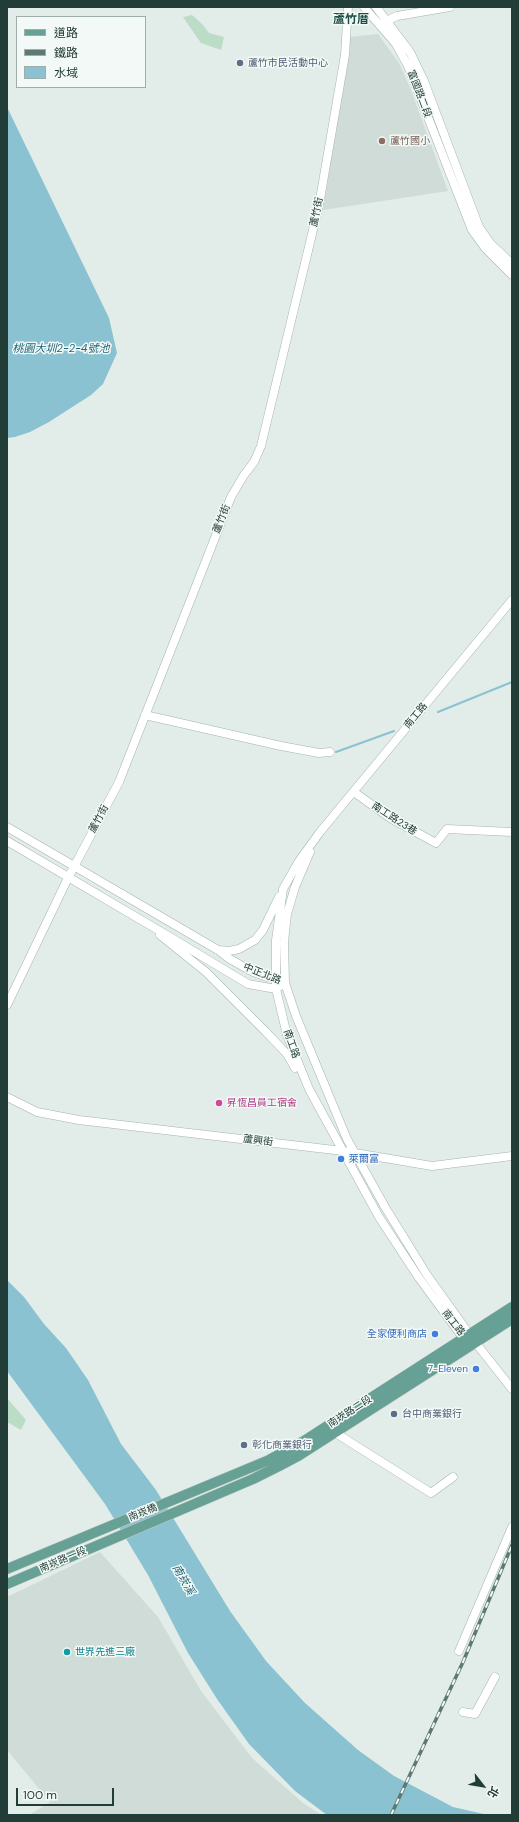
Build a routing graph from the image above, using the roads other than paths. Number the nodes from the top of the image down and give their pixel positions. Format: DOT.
graph roads {
  1 [pos="348,7"];
  2 [pos="364,7"];
  3 [pos="376,7"];
  4 [pos="450,7"];
  5 [pos="387,20"];
  6 [pos="380,25"];
  7 [pos="460,189"];
  8 [pos="512,264"];
  9 [pos="512,276"];
  10 [pos="512,600"];
  11 [pos="145,715"];
  12 [pos="330,752"];
  13 [pos="354,792"];
  14 [pos="7,827"];
  15 [pos="320,832"];
  16 [pos="512,832"];
  17 [pos="7,842"];
  18 [pos="74,867"];
  19 [pos="68,878"];
  20 [pos="283,890"];
  21 [pos="149,925"];
  22 [pos="218,950"];
  23 [pos="277,978"];
  24 [pos="285,983"];
  25 [pos="276,989"];
  26 [pos="7,1005"];
  27 [pos="309,1088"];
  28 [pos="7,1097"];
  29 [pos="343,1151"];
  30 [pos="356,1153"];
  31 [pos="512,1156"];
  32 [pos="512,1307"];
  33 [pos="512,1319"];
  34 [pos="469,1338"];
  35 [pos="512,1389"];
  36 [pos="334,1432"];
  37 [pos="453,1477"];
  38 [pos="178,1499"];
  39 [pos="184,1508"];
  40 [pos="109,1526"];
  41 [pos="512,1527"];
  42 [pos="118,1536"];
  43 [pos="7,1569"];
  44 [pos="7,1584"];
  45 [pos="459,1651"];
  46 [pos="495,1677"];
  47 [pos="463,1712"];
  1 -- 11 [label="street, 蘆竹街"];
  2 -- 6 [label="street, 富國路二段"];
  3 -- 5 [label="street, 富國路二段"];
  4 -- 5 [label="street"];
  5 -- 6 [label="street"];
  5 -- 7 [label="street, 富國路二段"];
  6 -- 7 [label="street, 富國路二段"];
  7 -- 8 [label="street"];
  7 -- 9 [label="street"];
  10 -- 13 [label="street, 南工路"];
  11 -- 12 [label="street"];
  11 -- 18 [label="street, 蘆竹街"];
  13 -- 15 [label="street, 南工路"];
  13 -- 16 [label="street, 南工路23巷"];
  14 -- 18 [label="street, 中正北路"];
  15 -- 20 [label="street, 南工路"];
  15 -- 24 [label="street, 南工路"];
  17 -- 19 [label="street, 中正北路"];
  18 -- 19 [label="street, 蘆竹街"];
  18 -- 22 [label="street, 中正北路"];
  19 -- 21 [label="street, 中正北路"];
  19 -- 26 [label="street, 蘆竹街"];
  20 -- 22 [label="street"];
  20 -- 23 [label="street, 南工路"];
  21 -- 25 [label="street, 中正北路"];
  21 -- 27 [label="street"];
  22 -- 23 [label="street, 中正北路"];
  23 -- 24 [label="street, 中正北路"];
  23 -- 25 [label="street, 南工路"];
  24 -- 25 [label="street, 中正北路"];
  24 -- 30 [label="street, 南工路"];
  25 -- 27 [label="street, 南工路"];
  27 -- 29 [label="street, 南工路"];
  28 -- 29 [label="street, 蘆興街"];
  29 -- 30 [label="street, 蘆興街"];
  29 -- 34 [label="street, 南工路"];
  30 -- 31 [label="street, 蘆興街"];
  30 -- 34 [label="street, 南工路"];
  32 -- 34 [label="main road, 南崁路二段"];
  33 -- 34 [label="main road, 南崁路二段"];
  34 -- 35 [label="street"];
  34 -- 36 [label="main road, 南崁路二段"];
  34 -- 38 [label="main road, 南崁路二段"];
  36 -- 37 [label="street"];
  36 -- 39 [label="main road, 南崁路二段"];
  38 -- 40 [label="main road, 南崁橋"];
  39 -- 42 [label="main road, 南崁橋"];
  40 -- 43 [label="main road, 南崁路一段"];
  41 -- 45 [label="street"];
  42 -- 44 [label="main road, 南崁路一段"];
  46 -- 47 [label="street"];
}
